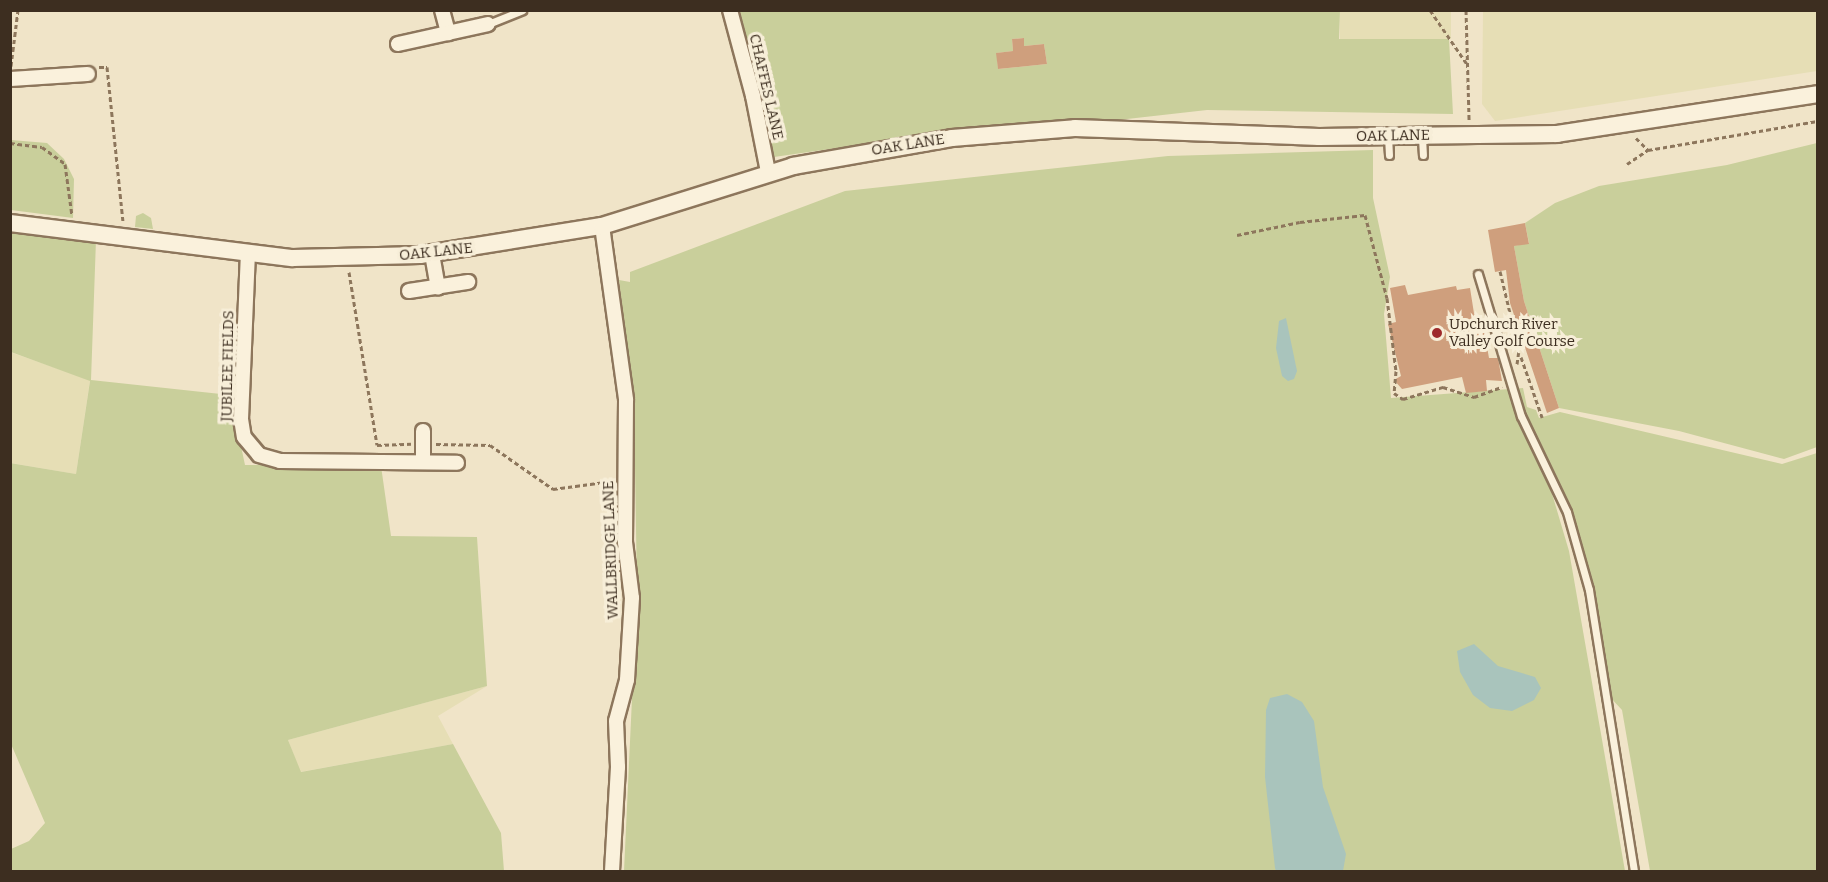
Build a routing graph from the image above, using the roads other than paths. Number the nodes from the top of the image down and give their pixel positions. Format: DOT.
graph roads {
  1 [pos="442,10"];
  2 [pos="522,10"];
  3 [pos="730,10"];
  4 [pos="488,24"];
  5 [pos="448,33"];
  6 [pos="398,44"];
  7 [pos="88,74"];
  8 [pos="11,79"];
  9 [pos="1818,94"];
  10 [pos="1388,136"];
  11 [pos="1422,136"];
  12 [pos="1389,155"];
  13 [pos="1423,155"];
  14 [pos="768,172"];
  15 [pos="10,223"];
  16 [pos="602,226"];
  17 [pos="248,252"];
  18 [pos="432,254"];
  19 [pos="1478,274"];
  20 [pos="468,282"];
  21 [pos="438,287"];
  22 [pos="409,291"];
  23 [pos="423,438"];
  24 [pos="423,460"];
  25 [pos="458,463"];
  26 [pos="612,872"];
  27 [pos="1634,872"];
  1 -- 5 [label="street"];
  2 -- 4 [label="lane"];
  3 -- 14 [label="street, CHAFFES LANE"];
  4 -- 5 [label="street"];
  5 -- 6 [label="street"];
  7 -- 8 [label="street"];
  9 -- 11 [label="street, OAK LANE"];
  10 -- 11 [label="street, OAK LANE"];
  10 -- 12 [label="lane"];
  10 -- 14 [label="street, OAK LANE"];
  11 -- 13 [label="lane"];
  14 -- 16 [label="street, OAK LANE"];
  15 -- 17 [label="street, OAK LANE"];
  16 -- 18 [label="street, OAK LANE"];
  16 -- 26 [label="street, WALLBRIDGE LANE"];
  17 -- 18 [label="street, OAK LANE"];
  17 -- 24 [label="street, JUBILEE FIELDS"];
  18 -- 21 [label="street"];
  19 -- 27 [label="lane"];
  20 -- 21 [label="street"];
  21 -- 22 [label="street"];
  23 -- 24 [label="street"];
  24 -- 25 [label="street, JUBILEE FIELDS"];
}
